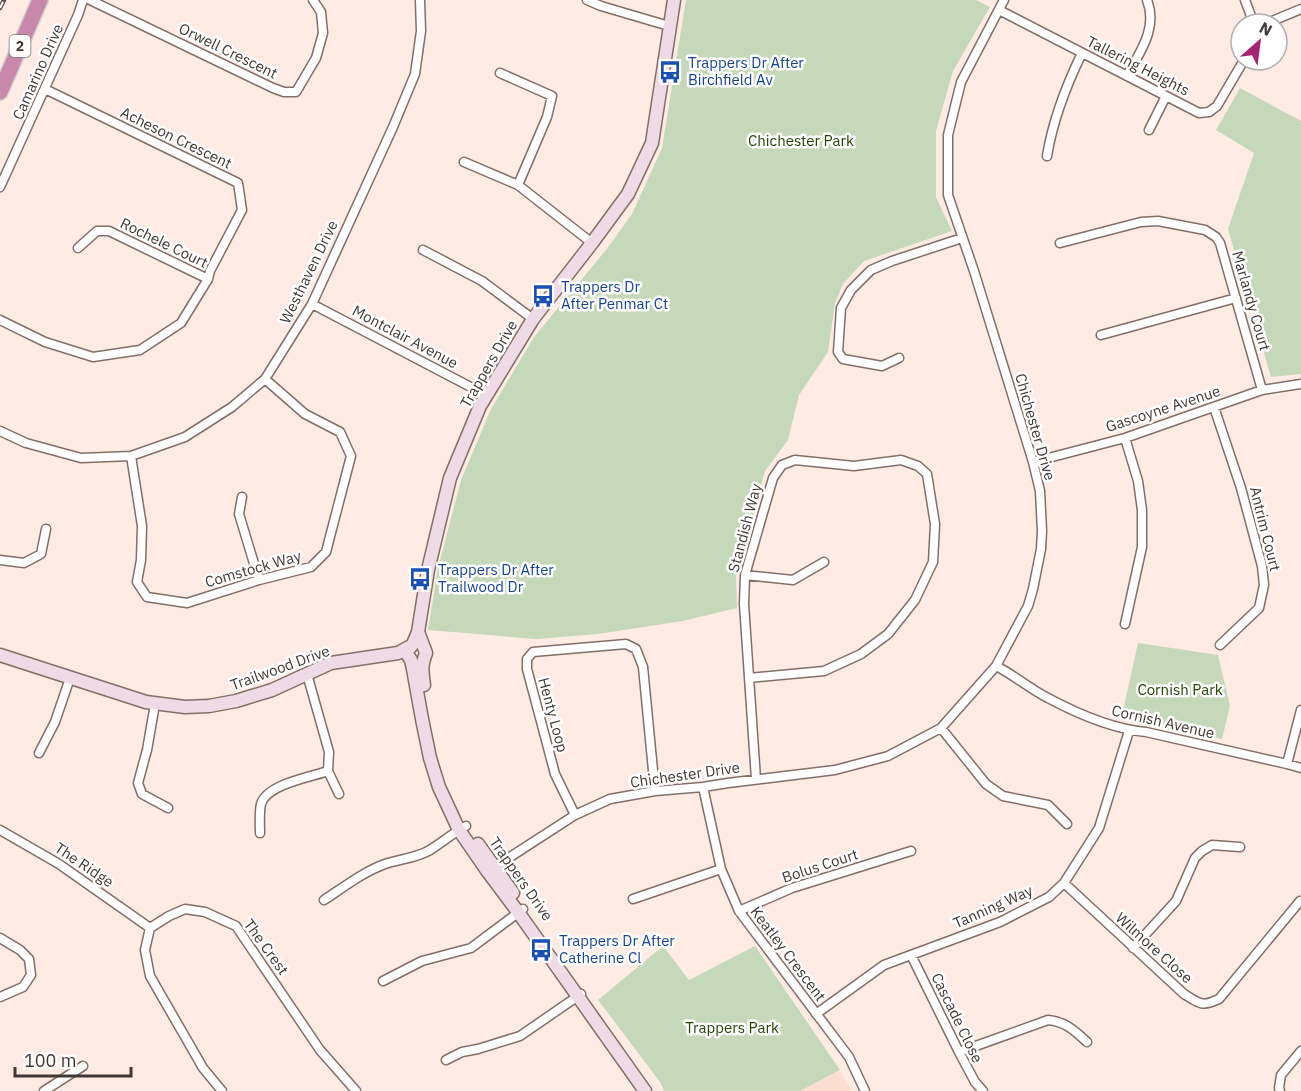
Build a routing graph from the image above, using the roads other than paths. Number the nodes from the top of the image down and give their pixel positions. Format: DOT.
graph roads {
  1 [pos="40,0"];
  2 [pos="83,0"];
  3 [pos="90,0"];
  4 [pos="313,0"];
  5 [pos="420,0"];
  6 [pos="587,0"];
  7 [pos="674,0"];
  8 [pos="1004,0"];
  9 [pos="1147,0"];
  10 [pos="999,10"];
  11 [pos="669,26"];
  12 [pos="1082,53"];
  13 [pos="1237,72"];
  14 [pos="500,73"];
  15 [pos="1127,76"];
  16 [pos="45,89"];
  17 [pos="0,92"];
  18 [pos="1166,96"];
  19 [pos="1149,130"];
  20 [pos="1047,156"];
  21 [pos="464,162"];
  22 [pos="518,185"];
  23 [pos="0,187"];
  24 [pos="963,238"];
  25 [pos="592,243"];
  26 [pos="1060,243"];
  27 [pos="78,248"];
  28 [pos="423,250"];
  29 [pos="208,279"];
  30 [pos="1236,298"];
  31 [pos="312,303"];
  32 [pos="533,319"];
  33 [pos="0,320"];
  34 [pos="1101,335"];
  35 [pos="899,358"];
  36 [pos="265,379"];
  37 [pos="1301,384"];
  38 [pos="1262,390"];
  39 [pos="486,395"];
  40 [pos="1214,407"];
  41 [pos="0,431"];
  42 [pos="1125,438"];
  43 [pos="131,456"];
  44 [pos="1033,462"];
  45 [pos="242,497"];
  46 [pos="46,529"];
  47 [pos="0,560"];
  48 [pos="824,562"];
  49 [pos="745,575"];
  50 [pos="259,580"];
  51 [pos="1125,624"];
  52 [pos="1220,645"];
  53 [pos="412,652"];
  54 [pos="0,655"];
  55 [pos="996,666"];
  56 [pos="307,674"];
  57 [pos="70,678"];
  58 [pos="749,678"];
  59 [pos="155,704"];
  60 [pos="1301,710"];
  61 [pos="941,728"];
  62 [pos="1129,730"];
  63 [pos="39,753"];
  64 [pos="1287,764"];
  65 [pos="1301,768"];
  66 [pos="328,771"];
  67 [pos="756,779"];
  68 [pos="703,787"];
  69 [pos="655,791"];
  70 [pos="339,794"];
  71 [pos="168,808"];
  72 [pos="575,814"];
  73 [pos="1067,825"];
  74 [pos="462,828"];
  75 [pos="0,830"];
  76 [pos="260,834"];
  77 [pos="1240,847"];
  78 [pos="910,851"];
  79 [pos="491,869"];
  80 [pos="721,870"];
  81 [pos="1064,883"];
  82 [pos="633,899"];
  83 [pos="324,900"];
  84 [pos="1300,902"];
  85 [pos="521,910"];
  86 [pos="739,911"];
  87 [pos="150,928"];
  88 [pos="0,938"];
  89 [pos="1133,948"];
  90 [pos="911,955"];
  91 [pos="383,981"];
  92 [pos="580,995"];
  93 [pos="0,997"];
  94 [pos="816,1014"];
  95 [pos="1087,1042"];
  96 [pos="1301,1051"];
  97 [pos="959,1052"];
  98 [pos="446,1060"];
  99 [pos="83,1066"];
  100 [pos="647,1090"];
  101 [pos="44,1091"];
  102 [pos="222,1091"];
  103 [pos="356,1091"];
  104 [pos="865,1091"];
  105 [pos="983,1091"];
  106 [pos="1281,1091"];
  1 -- 17 [label="highway, 2"];
  2 -- 16 [label="street, Camarino Drive"];
  3 -- 4 [label="street, Orwell Crescent"];
  5 -- 31 [label="street, Westhaven Drive"];
  6 -- 11 [label="street"];
  7 -- 11 [label="main road, Trappers Drive"];
  8 -- 10 [label="street, Chichester Drive"];
  9 -- 15 [label="street"];
  10 -- 12 [label="street, Tallering Heights"];
  10 -- 24 [label="street, Chichester Drive"];
  11 -- 25 [label="main road, Trappers Drive"];
  12 -- 15 [label="street, Tallering Heights"];
  12 -- 20 [label="street"];
  13 -- 18 [label="street, Tallering Heights"];
  14 -- 22 [label="street"];
  15 -- 18 [label="street, Tallering Heights"];
  16 -- 23 [label="street, Camarino Drive"];
  16 -- 29 [label="street, Acheson Crescent"];
  18 -- 19 [label="street"];
  21 -- 22 [label="street"];
  22 -- 25 [label="street"];
  24 -- 35 [label="street"];
  24 -- 44 [label="street, Chichester Drive"];
  25 -- 32 [label="main road, Trappers Drive"];
  26 -- 30 [label="street, Marlandy Court"];
  27 -- 29 [label="street, Rochele Court"];
  28 -- 32 [label="street"];
  29 -- 33 [label="street, Acheson Crescent"];
  30 -- 34 [label="street"];
  30 -- 38 [label="street, Marlandy Court"];
  31 -- 36 [label="street, Westhaven Drive"];
  31 -- 39 [label="street, Montclair Avenue"];
  32 -- 39 [label="main road, Trappers Drive"];
  36 -- 43 [label="street, Westhaven Drive"];
  36 -- 50 [label="street, Comstock Way"];
  37 -- 38 [label="street, Gascoyne Avenue"];
  38 -- 40 [label="street, Gascoyne Avenue"];
  39 -- 53 [label="main road, Trappers Drive"];
  40 -- 42 [label="street, Gascoyne Avenue"];
  40 -- 52 [label="street, Antrim Court"];
  41 -- 43 [label="street, Westhaven Drive"];
  42 -- 44 [label="street, Gascoyne Avenue"];
  42 -- 51 [label="street"];
  43 -- 50 [label="street, Comstock Way"];
  44 -- 55 [label="street, Chichester Drive"];
  45 -- 50 [label="street"];
  46 -- 47 [label="street"];
  48 -- 49 [label="street"];
  49 -- 58 [label="street, Standish Way"];
  49 -- 58 [label="street, Standish Way"];
  53 -- 56 [label="main road, Trailwood Drive"];
  53 -- 74 [label="main road, Trappers Drive"];
  54 -- 57 [label="main road, Trailwood Drive"];
  55 -- 61 [label="street, Chichester Drive"];
  55 -- 62 [label="street, Cornish Avenue"];
  56 -- 59 [label="main road, Trailwood Drive"];
  56 -- 66 [label="street"];
  57 -- 59 [label="main road, Trailwood Drive"];
  57 -- 63 [label="street"];
  58 -- 67 [label="street, Standish Way"];
  59 -- 71 [label="street"];
  60 -- 64 [label="street"];
  61 -- 67 [label="street, Chichester Drive"];
  61 -- 73 [label="street"];
  62 -- 64 [label="street, Cornish Avenue"];
  62 -- 81 [label="street, Tanning Way"];
  64 -- 65 [label="street, Cornish Avenue"];
  66 -- 70 [label="street"];
  66 -- 76 [label="street"];
  67 -- 68 [label="street, Chichester Drive"];
  68 -- 69 [label="street, Chichester Drive"];
  68 -- 80 [label="street, Keatley Crescent"];
  69 -- 72 [label="street, Chichester Drive"];
  69 -- 72 [label="street, Henty Loop"];
  72 -- 79 [label="street, Chichester Drive"];
  74 -- 79 [label="main road, Trappers Drive"];
  74 -- 83 [label="street"];
  75 -- 87 [label="street, The Ridge"];
  77 -- 89 [label="street"];
  78 -- 86 [label="street, Bolus Court"];
  79 -- 85 [label="main road, Trappers Drive"];
  80 -- 82 [label="street"];
  80 -- 86 [label="street, Keatley Crescent"];
  81 -- 89 [label="street, Wilmore Close"];
  81 -- 90 [label="street, Tanning Way"];
  84 -- 89 [label="street, Wilmore Close"];
  85 -- 91 [label="street"];
  85 -- 92 [label="main road, Trappers Drive"];
  86 -- 94 [label="street, Keatley Crescent"];
  87 -- 102 [label="street"];
  87 -- 103 [label="street, The Crest"];
  88 -- 93 [label="street"];
  90 -- 94 [label="street, Tanning Way"];
  90 -- 97 [label="street, Cascade Close"];
  92 -- 98 [label="street"];
  92 -- 100 [label="main road, Trappers Drive"];
  94 -- 104 [label="street, Keatley Crescent"];
  95 -- 97 [label="street"];
  96 -- 106 [label="street"];
  97 -- 105 [label="street, Cascade Close"];
  99 -- 101 [label="street"];
}
